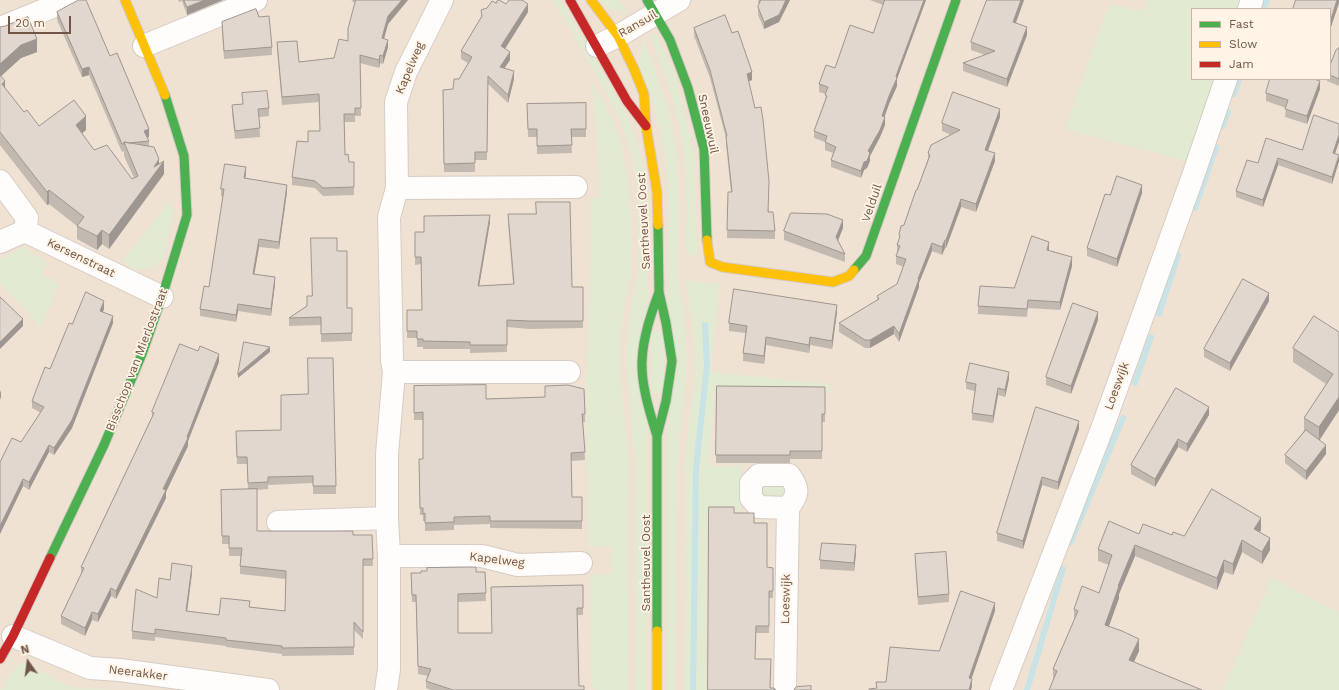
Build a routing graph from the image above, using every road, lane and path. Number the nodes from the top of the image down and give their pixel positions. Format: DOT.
graph roads {
  1 [pos="69,0"];
  2 [pos="125,0"];
  3 [pos="256,0"];
  4 [pos="442,0"];
  5 [pos="570,0"];
  6 [pos="591,0"];
  7 [pos="679,0"];
  8 [pos="956,0"];
  9 [pos="652,7"];
  10 [pos="0,28"];
  11 [pos="618,36"];
  12 [pos="144,46"];
  13 [pos="597,46"];
  14 [pos="1226,80"];
  15 [pos="646,126"];
  16 [pos="0,181"];
  17 [pos="576,187"];
  18 [pos="397,188"];
  19 [pos="25,231"];
  20 [pos="0,242"];
  21 [pos="710,262"];
  22 [pos="659,292"];
  23 [pos="162,298"];
  24 [pos="394,372"];
  25 [pos="569,372"];
  26 [pos="657,436"];
  27 [pos="788,508"];
  28 [pos="387,518"];
  29 [pos="278,522"];
  30 [pos="389,556"];
  31 [pos="581,563"];
  32 [pos="13,636"];
  33 [pos="0,659"];
  34 [pos="235,688"];
  35 [pos="268,690"];
  36 [pos="386,690"];
  37 [pos="657,690"];
  38 [pos="785,690"];
  39 [pos="1001,690"];
  1 -- 10 [label="street"];
  2 -- 12 [label="street, Bisschop van Mierlostraat"];
  3 -- 12 [label="street"];
  4 -- 18 [label="street, Kapelweg"];
  5 -- 13 [label="street, Santheuvel Oost"];
  6 -- 11 [label="street, Santheuvel Oost"];
  7 -- 9 [label="street, Ransuil"];
  8 -- 21 [label="street, Velduil"];
  9 -- 11 [label="street, Ransuil"];
  9 -- 21 [label="street, Sneeuwuil"];
  11 -- 13 [label="street, Ransuil"];
  11 -- 15 [label="street, Santheuvel Oost"];
  12 -- 23 [label="street, Bisschop van Mierlostraat"];
  13 -- 15 [label="street, Santheuvel Oost"];
  14 -- 39 [label="street, Loeswijk"];
  15 -- 22 [label="street, Santheuvel Oost"];
  16 -- 19 [label="street"];
  17 -- 18 [label="street"];
  18 -- 24 [label="street, Kapelweg"];
  19 -- 20 [label="street"];
  19 -- 23 [label="street, Kersenstraat"];
  22 -- 26 [label="street, Santheuvel Oost"];
  22 -- 26 [label="street, Santheuvel Oost"];
  23 -- 32 [label="street, Bisschop van Mierlostraat"];
  24 -- 25 [label="street"];
  24 -- 28 [label="street, Kapelweg"];
  26 -- 37 [label="street, Santheuvel Oost"];
  27 -- 38 [label="street, Loeswijk"];
  28 -- 29 [label="street"];
  28 -- 30 [label="street, Kapelweg"];
  30 -- 31 [label="street, Kapelweg"];
  30 -- 36 [label="street, Kapelweg"];
  32 -- 33 [label="street, Bisschop van Mierlostraat"];
  32 -- 34 [label="street, Neerakker"];
  34 -- 35 [label="street, Neerakker"];
}
